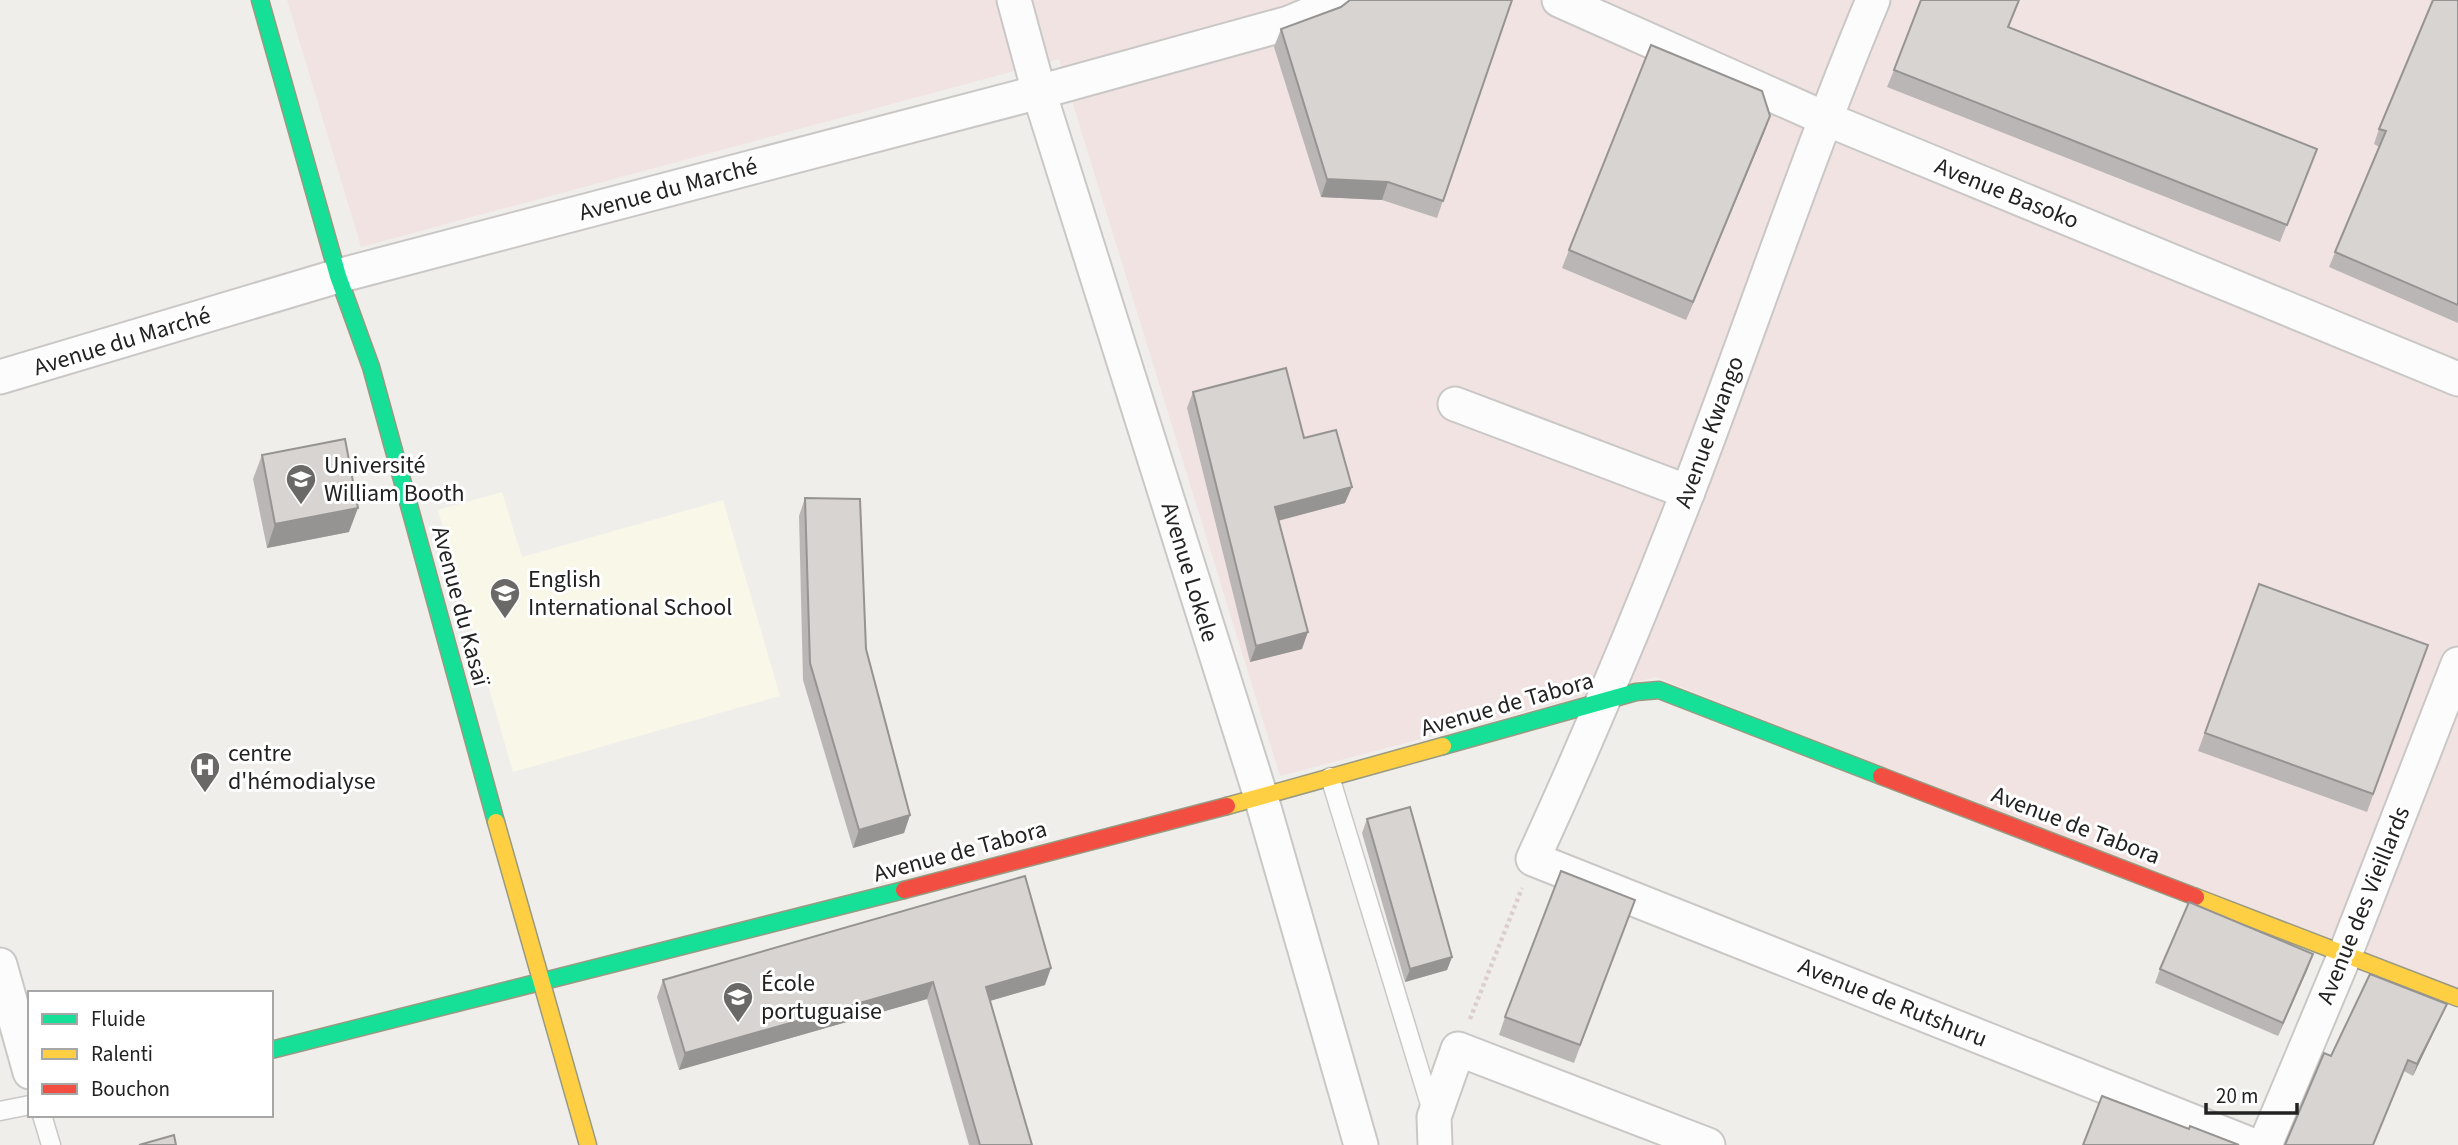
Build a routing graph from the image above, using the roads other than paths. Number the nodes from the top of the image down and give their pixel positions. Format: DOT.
graph roads {
  1 [pos="260,0"];
  2 [pos="1014,0"];
  3 [pos="1335,0"];
  4 [pos="1559,0"];
  5 [pos="1873,0"];
  6 [pos="1040,92"];
  7 [pos="1824,118"];
  8 [pos="338,276"];
  9 [pos="0,377"];
  10 [pos="2458,379"];
  11 [pos="1455,404"];
  12 [pos="1688,492"];
  13 [pos="2458,664"];
  14 [pos="1606,700"];
  15 [pos="1330,777"];
  16 [pos="1261,797"];
  17 [pos="1534,859"];
  18 [pos="2346,952"];
  19 [pos="0,965"];
  20 [pos="540,984"];
  21 [pos="2458,998"];
  22 [pos="273,1050"];
  23 [pos="28,1065"];
  24 [pos="28,1105"];
  25 [pos="0,1111"];
  26 [pos="43,1117"];
  27 [pos="1434,1131"];
  28 [pos="51,1145"];
  29 [pos="588,1145"];
  30 [pos="1361,1145"];
  31 [pos="1708,1145"];
  32 [pos="2252,1145"];
  33 [pos="2266,1145"];
  1 -- 8 [label="street, Avenue du Kasaï"];
  2 -- 6 [label="street, Avenue Lokele"];
  3 -- 6 [label="street, Avenue du Marché"];
  4 -- 7 [label="street, Avenue Basoko"];
  5 -- 7 [label="street, Avenue Kwango"];
  6 -- 8 [label="street, Avenue du Marché"];
  6 -- 16 [label="street, Avenue Lokele"];
  7 -- 10 [label="street, Avenue Basoko"];
  7 -- 12 [label="street, Avenue Kwango"];
  8 -- 9 [label="street, Avenue du Marché"];
  8 -- 20 [label="street, Avenue du Kasaï"];
  11 -- 12 [label="street"];
  12 -- 14 [label="street, Avenue Kwango"];
  13 -- 18 [label="street, Avenue des Vieillards"];
  14 -- 15 [label="street, Avenue de Tabora"];
  14 -- 17 [label="street, Avenue Kwango"];
  14 -- 18 [label="street, Avenue de Tabora"];
  15 -- 16 [label="street, Avenue de Tabora"];
  15 -- 27 [label="lane"];
  16 -- 20 [label="street, Avenue de Tabora"];
  16 -- 30 [label="street, Avenue Lokele"];
  17 -- 32 [label="street, Avenue de Rutshuru"];
  18 -- 21 [label="street, Avenue de Tabora"];
  18 -- 33 [label="street, Avenue des Vieillards"];
  19 -- 23 [label="street"];
  20 -- 22 [label="street, Avenue de Tabora"];
  20 -- 29 [label="street, Avenue du Kasaï"];
  24 -- 25 [label="lane"];
  26 -- 28 [label="lane"];
  27 -- 31 [label="street"];
}
